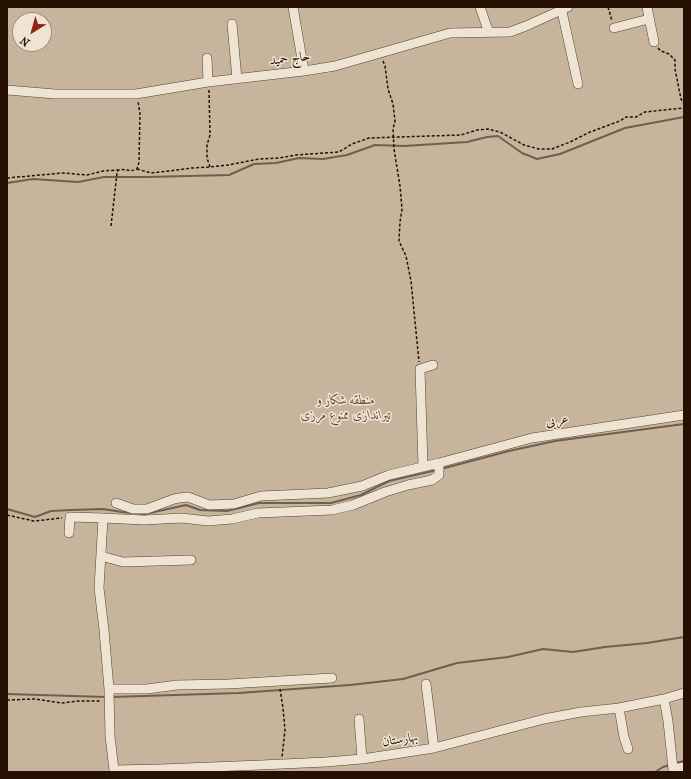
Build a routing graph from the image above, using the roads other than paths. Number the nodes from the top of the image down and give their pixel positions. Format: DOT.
graph roads {
  1 [pos="293,7"];
  2 [pos="480,7"];
  3 [pos="647,7"];
  4 [pos="563,8"];
  5 [pos="649,19"];
  6 [pos="232,24"];
  7 [pos="614,28"];
  8 [pos="489,33"];
  9 [pos="654,42"];
  10 [pos="207,58"];
  11 [pos="304,71"];
  12 [pos="236,79"];
  13 [pos="208,82"];
  14 [pos="578,84"];
  15 [pos="7,90"];
  16 [pos="433,365"];
  17 [pos="684,415"];
  18 [pos="424,466"];
  19 [pos="439,468"];
  20 [pos="116,503"];
  21 [pos="103,518"];
  22 [pos="69,533"];
  23 [pos="101,556"];
  24 [pos="192,560"];
  25 [pos="332,678"];
  26 [pos="426,684"];
  27 [pos="109,691"];
  28 [pos="684,693"];
  29 [pos="664,698"];
  30 [pos="619,708"];
  31 [pos="359,719"];
  32 [pos="434,748"];
  33 [pos="628,749"];
  34 [pos="362,759"];
  35 [pos="326,762"];
  36 [pos="684,767"];
  37 [pos="672,768"];
  38 [pos="326,772"];
  1 -- 11 [label="street"];
  2 -- 8 [label="street"];
  3 -- 5 [label="street"];
  4 -- 8 [label="street, حاج حمید"];
  4 -- 14 [label="street"];
  5 -- 7 [label="street"];
  5 -- 9 [label="street"];
  6 -- 12 [label="street"];
  8 -- 11 [label="street, حاج حمید"];
  10 -- 13 [label="street"];
  11 -- 12 [label="street, حاج حمید"];
  12 -- 13 [label="street, حاج حمید"];
  13 -- 15 [label="street, حاج حمید"];
  16 -- 18 [label="street"];
  17 -- 19 [label="street, عربی"];
  18 -- 19 [label="street"];
  18 -- 20 [label="street"];
  19 -- 21 [label="street"];
  21 -- 22 [label="street"];
  21 -- 23 [label="street"];
  23 -- 24 [label="street"];
  23 -- 27 [label="street"];
  25 -- 27 [label="street"];
  26 -- 32 [label="street"];
  27 -- 35 [label="street, بهارستان"];
  28 -- 29 [label="street, بهارستان"];
  29 -- 30 [label="street, بهارستان"];
  29 -- 37 [label="street"];
  30 -- 32 [label="street, بهارستان"];
  30 -- 33 [label="street"];
  31 -- 34 [label="street"];
  32 -- 34 [label="street, بهارستان"];
  34 -- 35 [label="street, بهارستان"];
  35 -- 38 [label="street"];
  36 -- 37 [label="street"];
}
